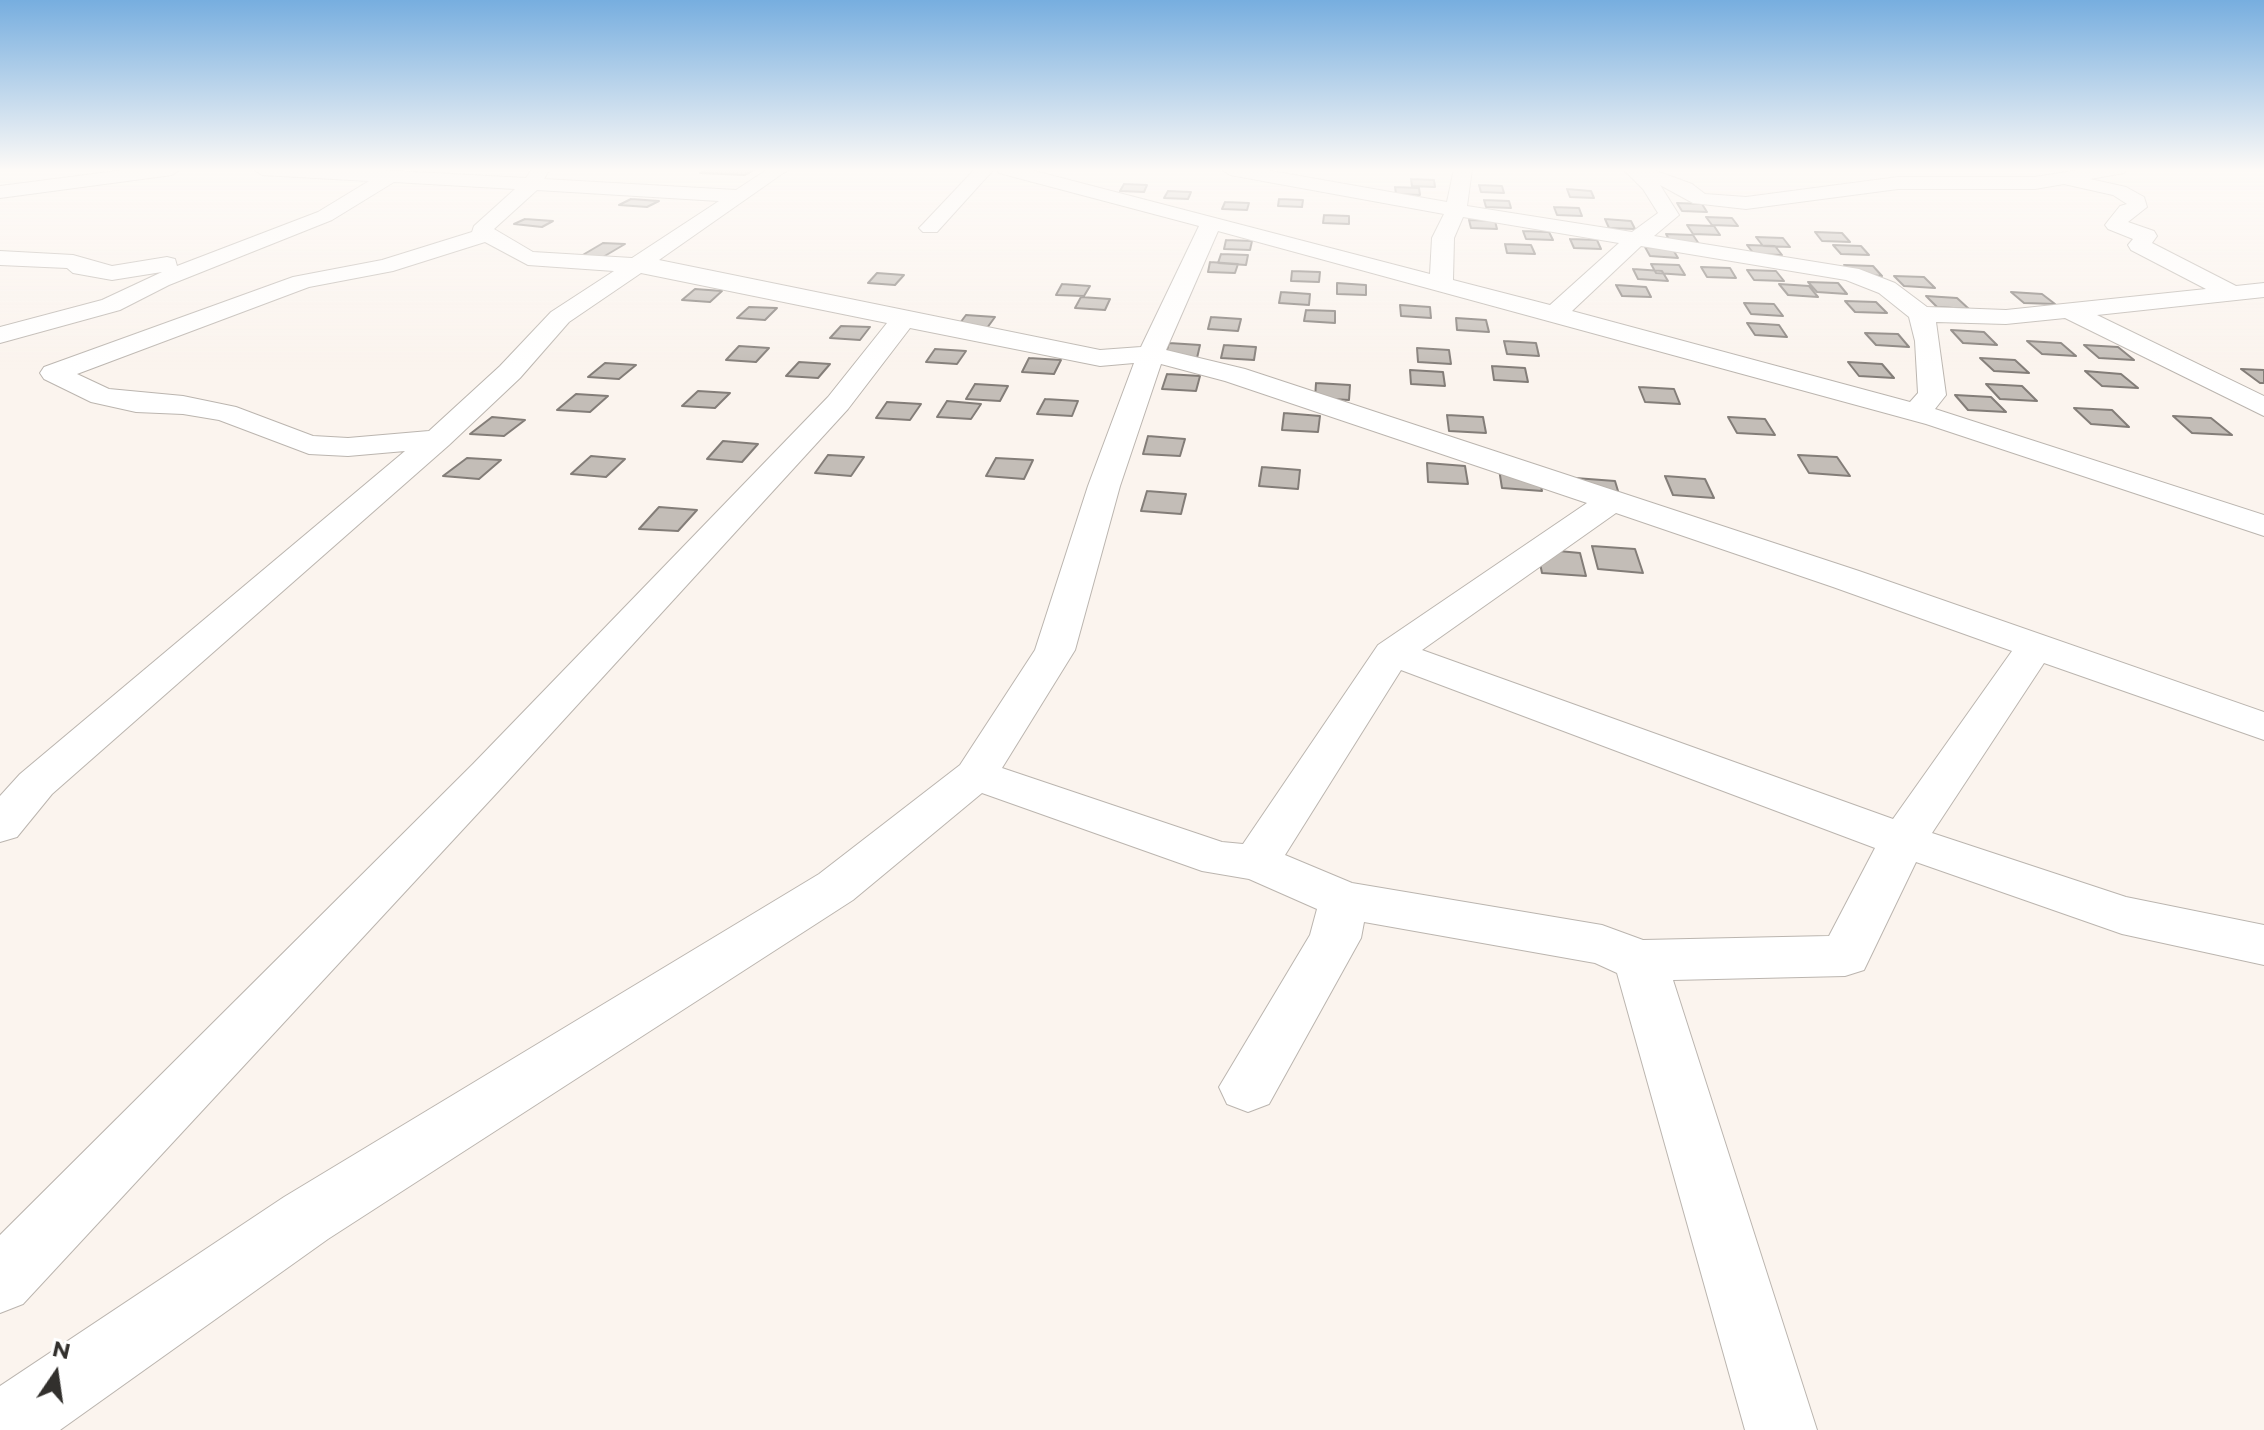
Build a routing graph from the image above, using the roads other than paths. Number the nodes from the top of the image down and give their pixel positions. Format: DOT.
graph roads {
  1 [pos="273,236"];
  2 [pos="481,236"];
  3 [pos="490,236"];
  4 [pos="683,236"];
  5 [pos="1206,236"];
  6 [pos="1258,236"];
  7 [pos="1444,236"];
  8 [pos="1616,236"];
  9 [pos="1640,236"];
  10 [pos="2145,236"];
  11 [pos="1636,239"];
  12 [pos="220,256"];
  13 [pos="0,258"];
  14 [pos="640,265"];
  15 [pos="1441,282"];
  16 [pos="2264,290"];
  17 [pos="2234,293"];
  18 [pos="2264,308"];
  19 [pos="2067,310"];
  20 [pos="1556,313"];
  21 [pos="1921,314"];
  22 [pos="902,321"];
  23 [pos="0,335"];
  24 [pos="1151,354"];
  25 [pos="2264,407"];
  26 [pos="1916,412"];
  27 [pos="438,439"];
  28 [pos="1612,501"];
  29 [pos="2264,526"];
  30 [pos="2036,645"];
  31 [pos="1392,653"];
  32 [pos="2264,727"];
  33 [pos="976,775"];
  34 [pos="0,826"];
  35 [pos="1903,840"];
  36 [pos="1256,862"];
  37 [pos="1344,900"];
  38 [pos="2264,945"];
  39 [pos="1640,960"];
  40 [pos="1248,1087"];
  41 [pos="0,1281"];
  42 [pos="0,1429"];
  43 [pos="1781,1430"];
  1 -- 12 [label="street"];
  2 -- 27 [label="street"];
  3 -- 14 [label="street"];
  4 -- 14 [label="street"];
  5 -- 24 [label="street"];
  6 -- 15 [label="street"];
  7 -- 15 [label="street"];
  8 -- 11 [label="street"];
  9 -- 11 [label="street"];
  10 -- 17 [label="street"];
  11 -- 20 [label="street"];
  11 -- 21 [label="street"];
  12 -- 13 [label="street"];
  12 -- 23 [label="street"];
  14 -- 22 [label="street"];
  14 -- 27 [label="street"];
  15 -- 20 [label="street"];
  16 -- 17 [label="street"];
  17 -- 18 [label="street"];
  17 -- 19 [label="street"];
  19 -- 21 [label="street"];
  19 -- 25 [label="street"];
  20 -- 26 [label="street"];
  21 -- 26 [label="street"];
  22 -- 24 [label="street"];
  22 -- 41 [label="street"];
  24 -- 28 [label="street"];
  24 -- 33 [label="street"];
  26 -- 29 [label="street"];
  27 -- 34 [label="street"];
  28 -- 30 [label="street"];
  28 -- 31 [label="street"];
  30 -- 32 [label="street"];
  30 -- 35 [label="street"];
  31 -- 35 [label="street"];
  31 -- 36 [label="street"];
  33 -- 36 [label="street"];
  33 -- 42 [label="street"];
  35 -- 38 [label="street"];
  35 -- 39 [label="street"];
  36 -- 37 [label="street"];
  37 -- 39 [label="street"];
  37 -- 40 [label="street"];
  39 -- 43 [label="street"];
}
